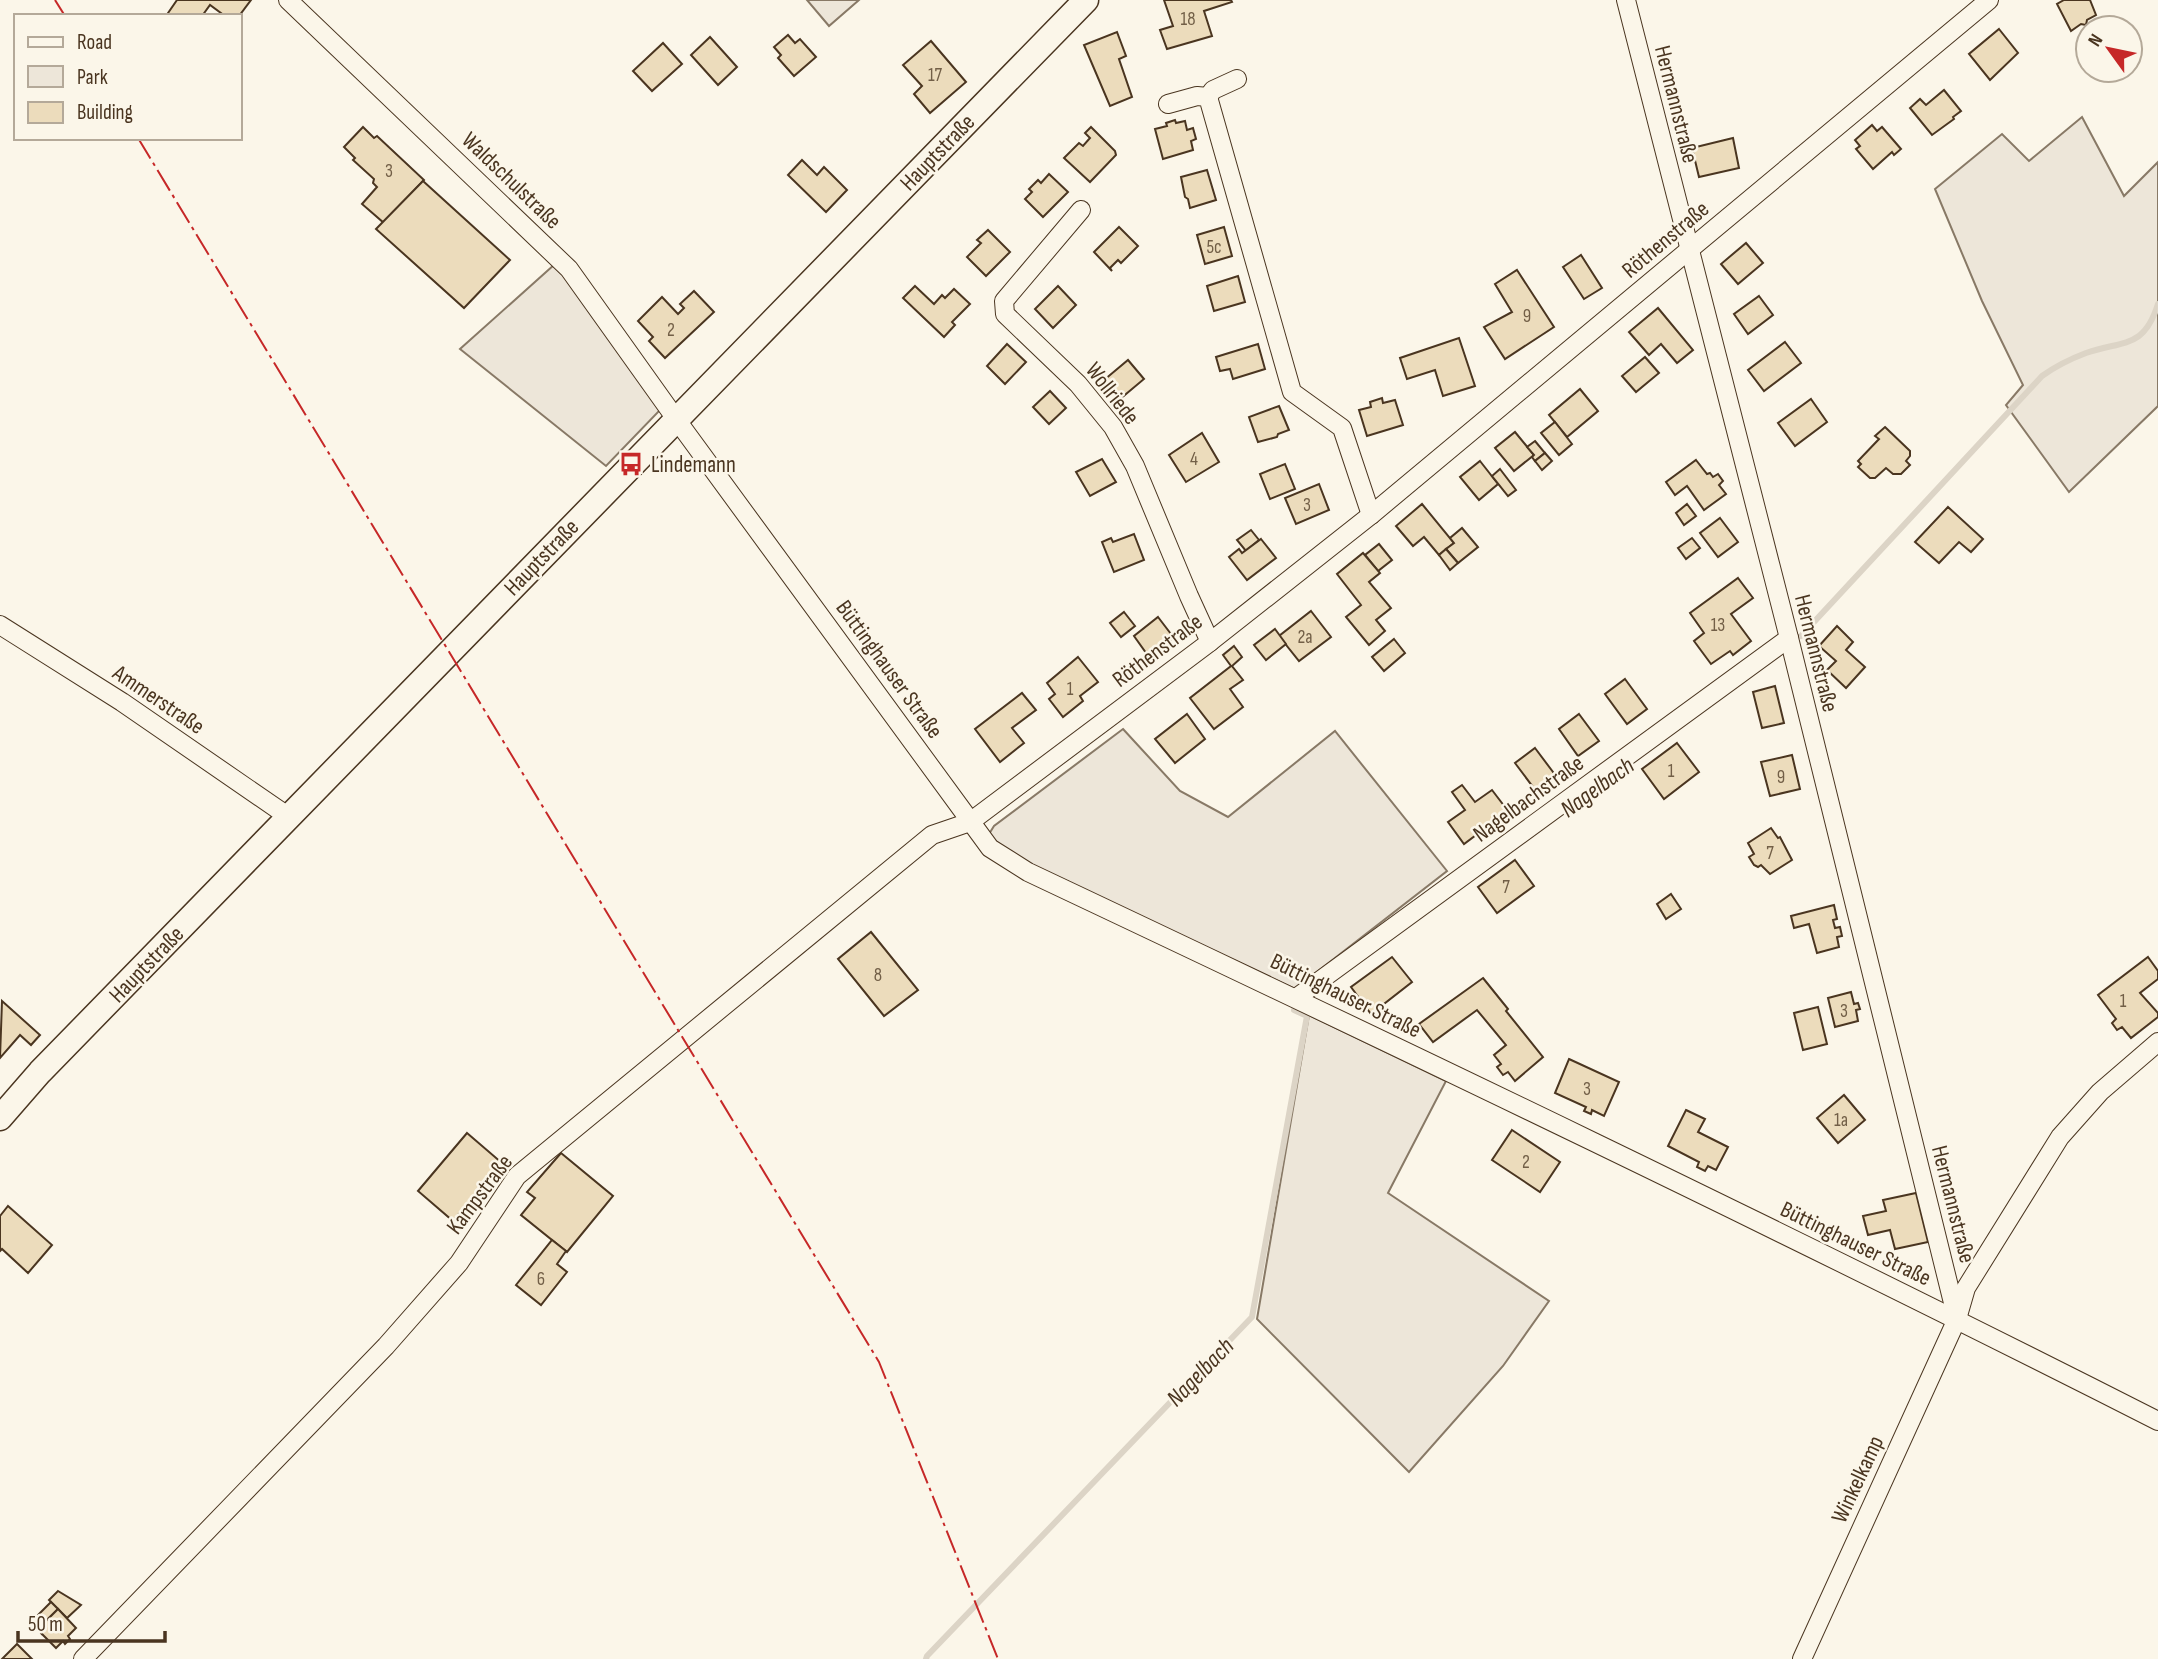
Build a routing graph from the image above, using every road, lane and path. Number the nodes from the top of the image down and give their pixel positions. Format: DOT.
graph roads {
  1 [pos="288,0"];
  2 [pos="1086,0"];
  3 [pos="1626,0"];
  4 [pos="1989,0"];
  5 [pos="1237,79"];
  6 [pos="1208,97"];
  7 [pos="1168,104"];
  8 [pos="1081,211"];
  9 [pos="1689,251"];
  10 [pos="676,419"];
  11 [pos="1371,514"];
  12 [pos="0,625"];
  13 [pos="1789,638"];
  14 [pos="1210,642"];
  15 [pos="289,817"];
  16 [pos="970,822"];
  17 [pos="1296,998"];
  18 [pos="2158,1042"];
  19 [pos="0,1118"];
  20 [pos="1957,1319"];
  21 [pos="2158,1421"];
  22 [pos="83,1659"];
  23 [pos="1802,1659"];
  1 -- 10 [label="street, Waldschulstraße"];
  2 -- 10 [label="main road, Hauptstraße"];
  3 -- 9 [label="street, Hermannstraße"];
  4 -- 9 [label="street, Röthenstraße"];
  5 -- 6 [label="street"];
  6 -- 7 [label="street"];
  6 -- 11 [label="street"];
  8 -- 14 [label="street, Wollriede"];
  9 -- 11 [label="street, Röthenstraße"];
  9 -- 13 [label="street, Hermannstraße"];
  10 -- 15 [label="main road, Hauptstraße"];
  10 -- 16 [label="street, Büttinghauser Straße"];
  11 -- 14 [label="street, Röthenstraße"];
  12 -- 15 [label="street, Ammerstraße"];
  13 -- 17 [label="street, Nagelbachstraße"];
  13 -- 20 [label="street, Hermannstraße"];
  14 -- 16 [label="street, Röthenstraße"];
  15 -- 19 [label="main road, Hauptstraße"];
  16 -- 17 [label="street, Büttinghauser Straße"];
  16 -- 22 [label="street, Kampstraße"];
  17 -- 20 [label="street, Büttinghauser Straße"];
  18 -- 20 [label="street, Winkelkamp"];
  20 -- 21 [label="street, Büttinghauser Straße"];
  20 -- 23 [label="street, Winkelkamp"];
}
